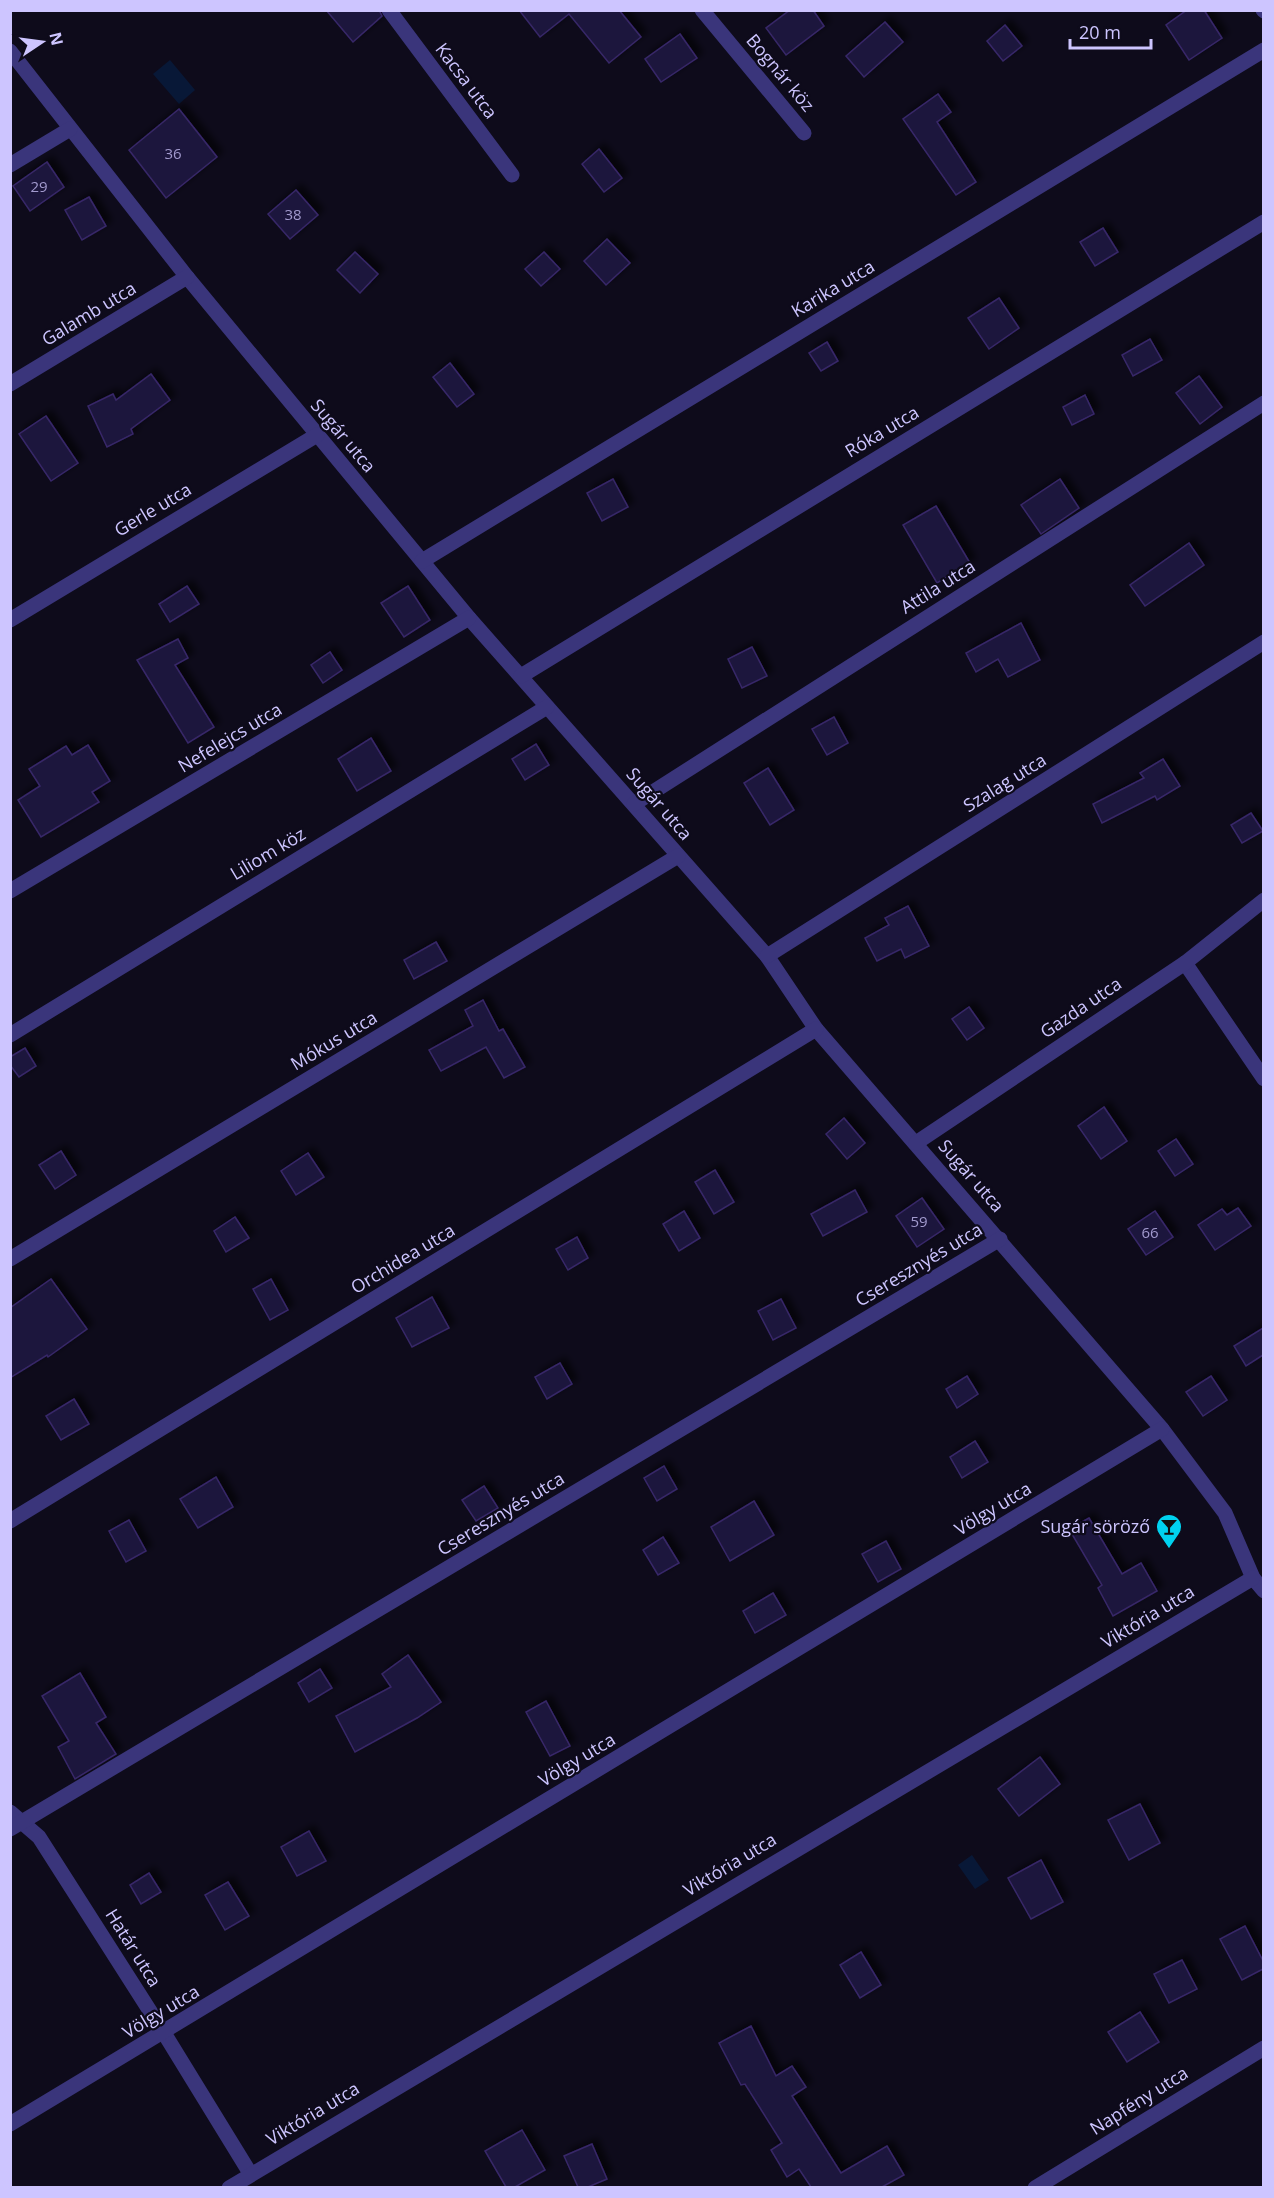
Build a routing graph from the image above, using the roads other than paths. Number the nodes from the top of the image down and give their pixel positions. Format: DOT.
graph roads {
  1 [pos="389,10"];
  2 [pos="702,10"];
  3 [pos="1263,50"];
  4 [pos="10,51"];
  5 [pos="70,129"];
  6 [pos="804,133"];
  7 [pos="10,165"];
  8 [pos="512,175"];
  9 [pos="1263,222"];
  10 [pos="187,277"];
  11 [pos="10,384"];
  12 [pos="1263,403"];
  13 [pos="317,435"];
  14 [pos="422,561"];
  15 [pos="469,618"];
  16 [pos="10,620"];
  17 [pos="1263,642"];
  18 [pos="521,676"];
  19 [pos="547,707"];
  20 [pos="633,804"];
  21 [pos="678,855"];
  22 [pos="10,891"];
  23 [pos="1263,900"];
  24 [pos="767,956"];
  25 [pos="1185,963"];
  26 [pos="816,1029"];
  27 [pos="10,1035"];
  28 [pos="1263,1079"];
  29 [pos="916,1143"];
  30 [pos="1000,1239"];
  31 [pos="10,1259"];
  32 [pos="1162,1429"];
  33 [pos="10,1521"];
  34 [pos="1253,1578"];
  35 [pos="1263,1591"];
  36 [pos="15,1821"];
  37 [pos="164,2033"];
  38 [pos="1263,2048"];
  39 [pos="10,2124"];
  40 [pos="250,2174"];
  41 [pos="229,2187"];
  42 [pos="1035,2187"];
  1 -- 8 [label="street, Kacsa utca"];
  2 -- 6 [label="street, Bognár köz"];
  3 -- 14 [label="street, Karika utca"];
  4 -- 5 [label="street, Sugár utca"];
  5 -- 7 [label="street"];
  5 -- 10 [label="street, Sugár utca"];
  9 -- 18 [label="street, Róka utca"];
  10 -- 11 [label="street, Galamb utca"];
  10 -- 13 [label="street, Sugár utca"];
  12 -- 20 [label="street, Attila utca"];
  13 -- 14 [label="street, Sugár utca"];
  13 -- 16 [label="street, Gerle utca"];
  14 -- 15 [label="street, Sugár utca"];
  15 -- 18 [label="street, Sugár utca"];
  15 -- 22 [label="street, Nefelejcs utca"];
  17 -- 24 [label="street, Szalag utca"];
  18 -- 19 [label="street, Sugár utca"];
  19 -- 20 [label="street, Sugár utca"];
  19 -- 27 [label="street, Liliom köz"];
  20 -- 21 [label="street, Sugár utca"];
  21 -- 24 [label="street, Sugár utca"];
  21 -- 31 [label="street, Mókus utca"];
  23 -- 25 [label="street, Gazda utca"];
  24 -- 26 [label="street, Sugár utca"];
  25 -- 28 [label="street"];
  25 -- 29 [label="street, Gazda utca"];
  26 -- 29 [label="street, Sugár utca"];
  26 -- 33 [label="street, Orchidea utca"];
  29 -- 30 [label="street, Sugár utca"];
  30 -- 32 [label="street, Sugár utca"];
  30 -- 36 [label="street, Cseresznyés utca"];
  32 -- 34 [label="street, Sugár utca"];
  32 -- 37 [label="street, Völgy utca"];
  34 -- 35 [label="street, Sugár utca"];
  34 -- 40 [label="street, Viktória utca"];
  36 -- 37 [label="street, Határ utca"];
  37 -- 39 [label="street, Völgy utca"];
  37 -- 40 [label="street, Határ utca"];
  38 -- 42 [label="street, Napfény utca"];
  40 -- 41 [label="street, Viktória utca"];
}
